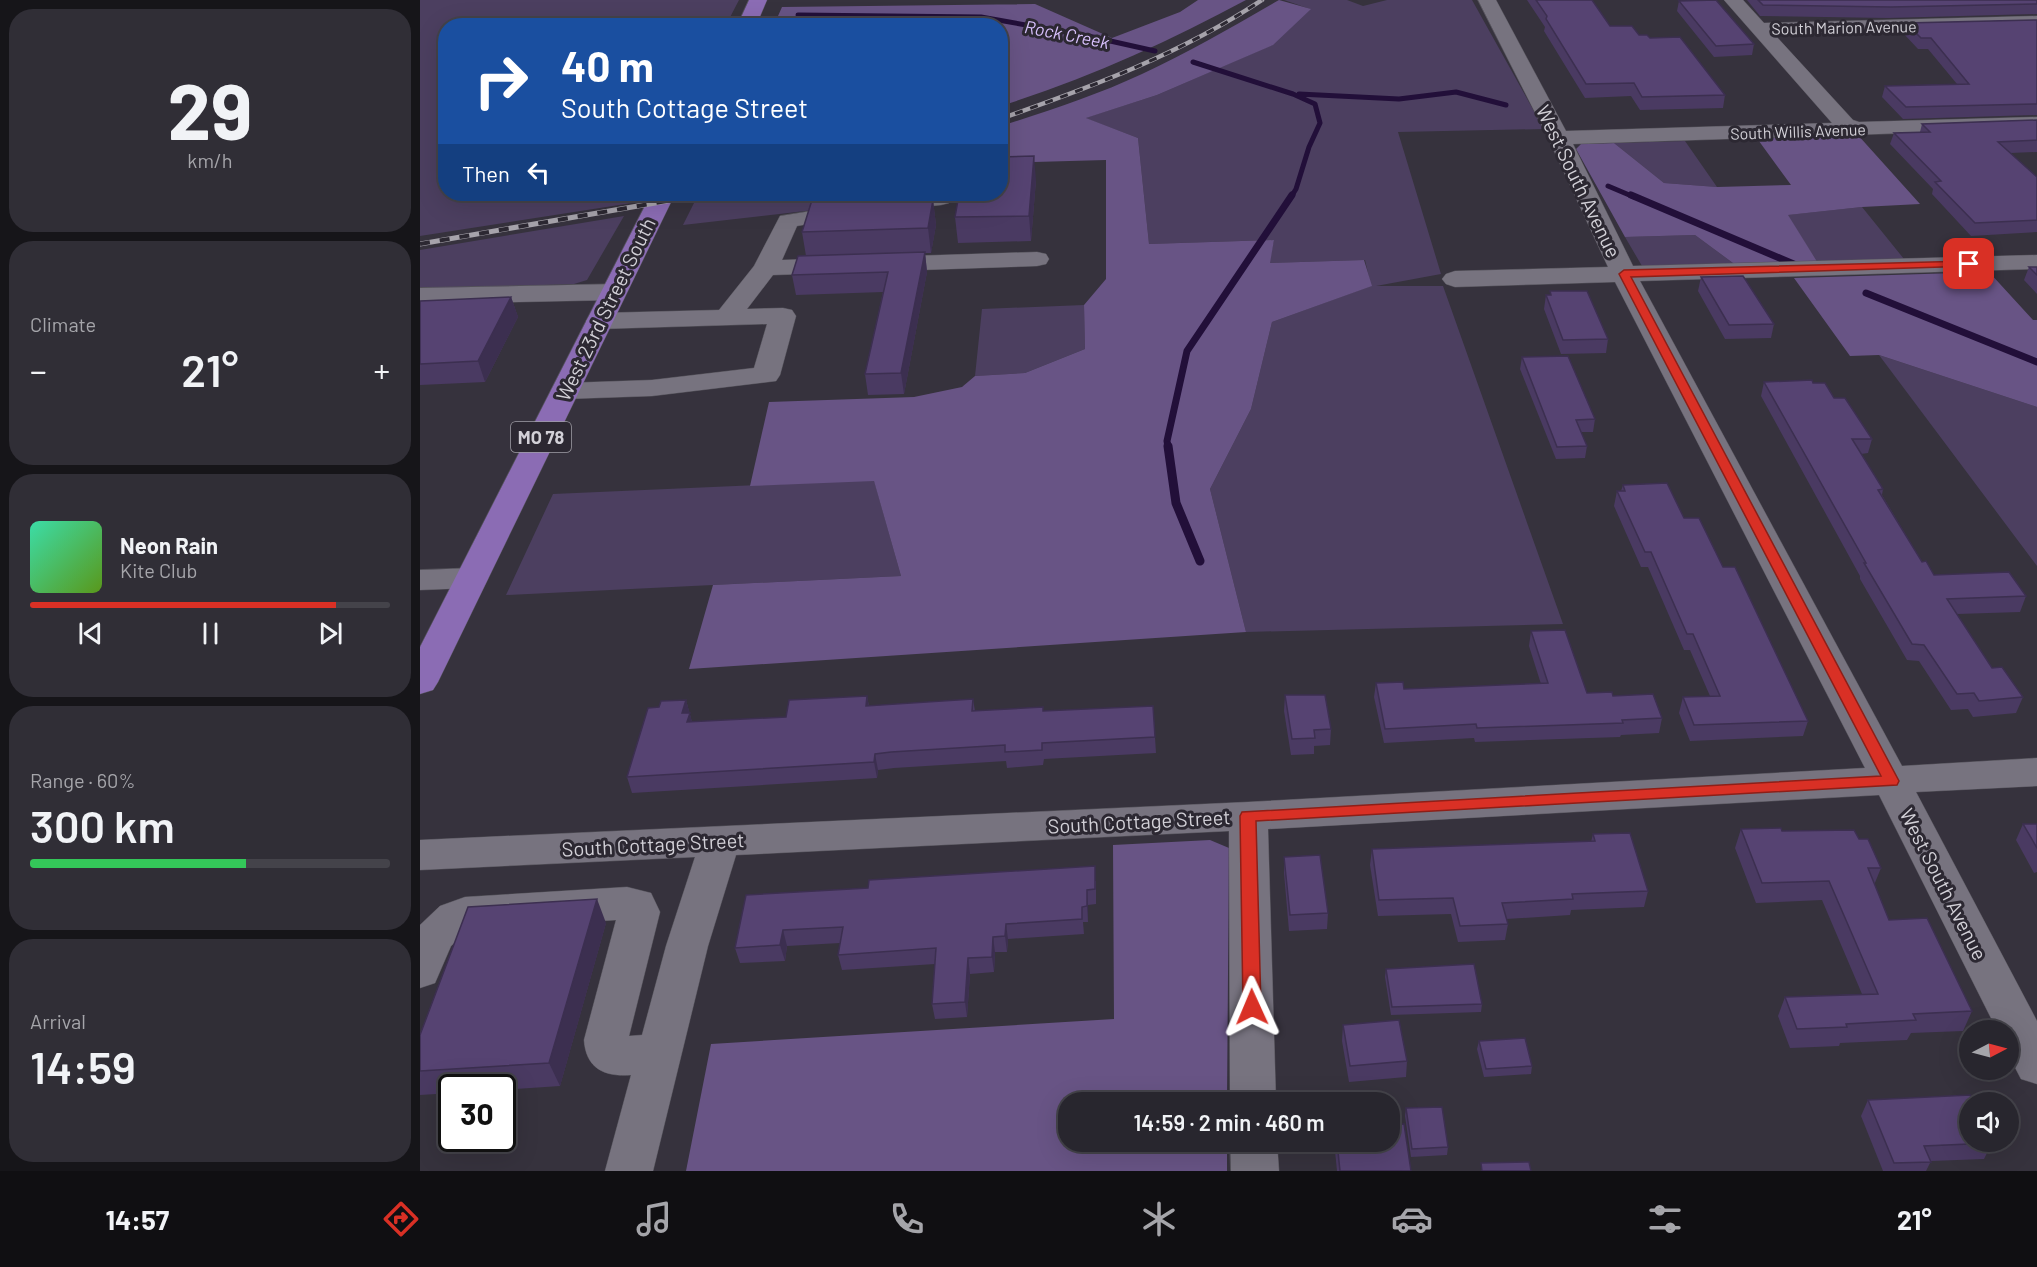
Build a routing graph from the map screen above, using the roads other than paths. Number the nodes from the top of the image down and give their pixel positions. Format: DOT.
graph roads {
  1 [pos="758,0"];
  2 [pos="1487,0"];
  3 [pos="1733,0"];
  4 [pos="750,18"];
  5 [pos="2037,22"];
  6 [pos="1758,29"];
  7 [pos="2037,123"];
  8 [pos="1860,129"];
  9 [pos="1559,138"];
  10 [pos="660,201"];
  11 [pos="910,201"];
  12 [pos="1037,259"];
  13 [pos="2037,262"];
  14 [pos="766,268"];
  15 [pos="1624,274"];
  16 [pos="1455,279"];
  17 [pos="614,292"];
  18 [pos="420,296"];
  19 [pos="727,317"];
  20 [pos="599,321"];
  21 [pos="565,391"];
  22 [pos="472,578"];
  23 [pos="420,580"];
  24 [pos="420,682"];
  25 [pos="2037,772"];
  26 [pos="1891,781"];
  27 [pos="1248,816"];
  28 [pos="720,841"];
  29 [pos="420,855"];
  30 [pos="420,971"];
  31 [pos="659,1053"];
  32 [pos="2037,1065"];
  33 [pos="1253,1092"];
  34 [pos="1254,1152"];
  35 [pos="629,1171"];
  36 [pos="1255,1171"];
  1 -- 4 [label="main road"];
  2 -- 9 [label="street, West South Avenue"];
  3 -- 6 [label="street"];
  5 -- 6 [label="street, South Marion Avenue"];
  6 -- 8 [label="street"];
  7 -- 8 [label="street, South Willis Avenue"];
  8 -- 9 [label="street, South Willis Avenue"];
  9 -- 15 [label="street, West South Avenue"];
  10 -- 17 [label="main road, West 23rd Street South / MO 78"];
  11 -- 14 [label="street"];
  12 -- 14 [label="street"];
  13 -- 15 [label="street"];
  14 -- 19 [label="street"];
  15 -- 16 [label="street"];
  15 -- 26 [label="street, West South Avenue"];
  17 -- 18 [label="street"];
  17 -- 20 [label="main road, West 23rd Street South / MO 78"];
  19 -- 20 [label="street"];
  19 -- 21 [label="street"];
  20 -- 21 [label="main road, West 23rd Street South / MO 78"];
  21 -- 22 [label="main road, West 23rd Street South / MO 78"];
  22 -- 23 [label="street"];
  22 -- 24 [label="main road, West 23rd Street South / MO 78"];
  25 -- 26 [label="street, South Cottage Street"];
  26 -- 27 [label="street, South Cottage Street"];
  26 -- 32 [label="street, West South Avenue"];
  27 -- 28 [label="street, South Cottage Street"];
  27 -- 33 [label="street"];
  28 -- 29 [label="street, South Cottage Street"];
  28 -- 31 [label="street"];
  30 -- 31 [label="street"];
  31 -- 35 [label="street"];
  34 -- 36 [label="street"];
}
